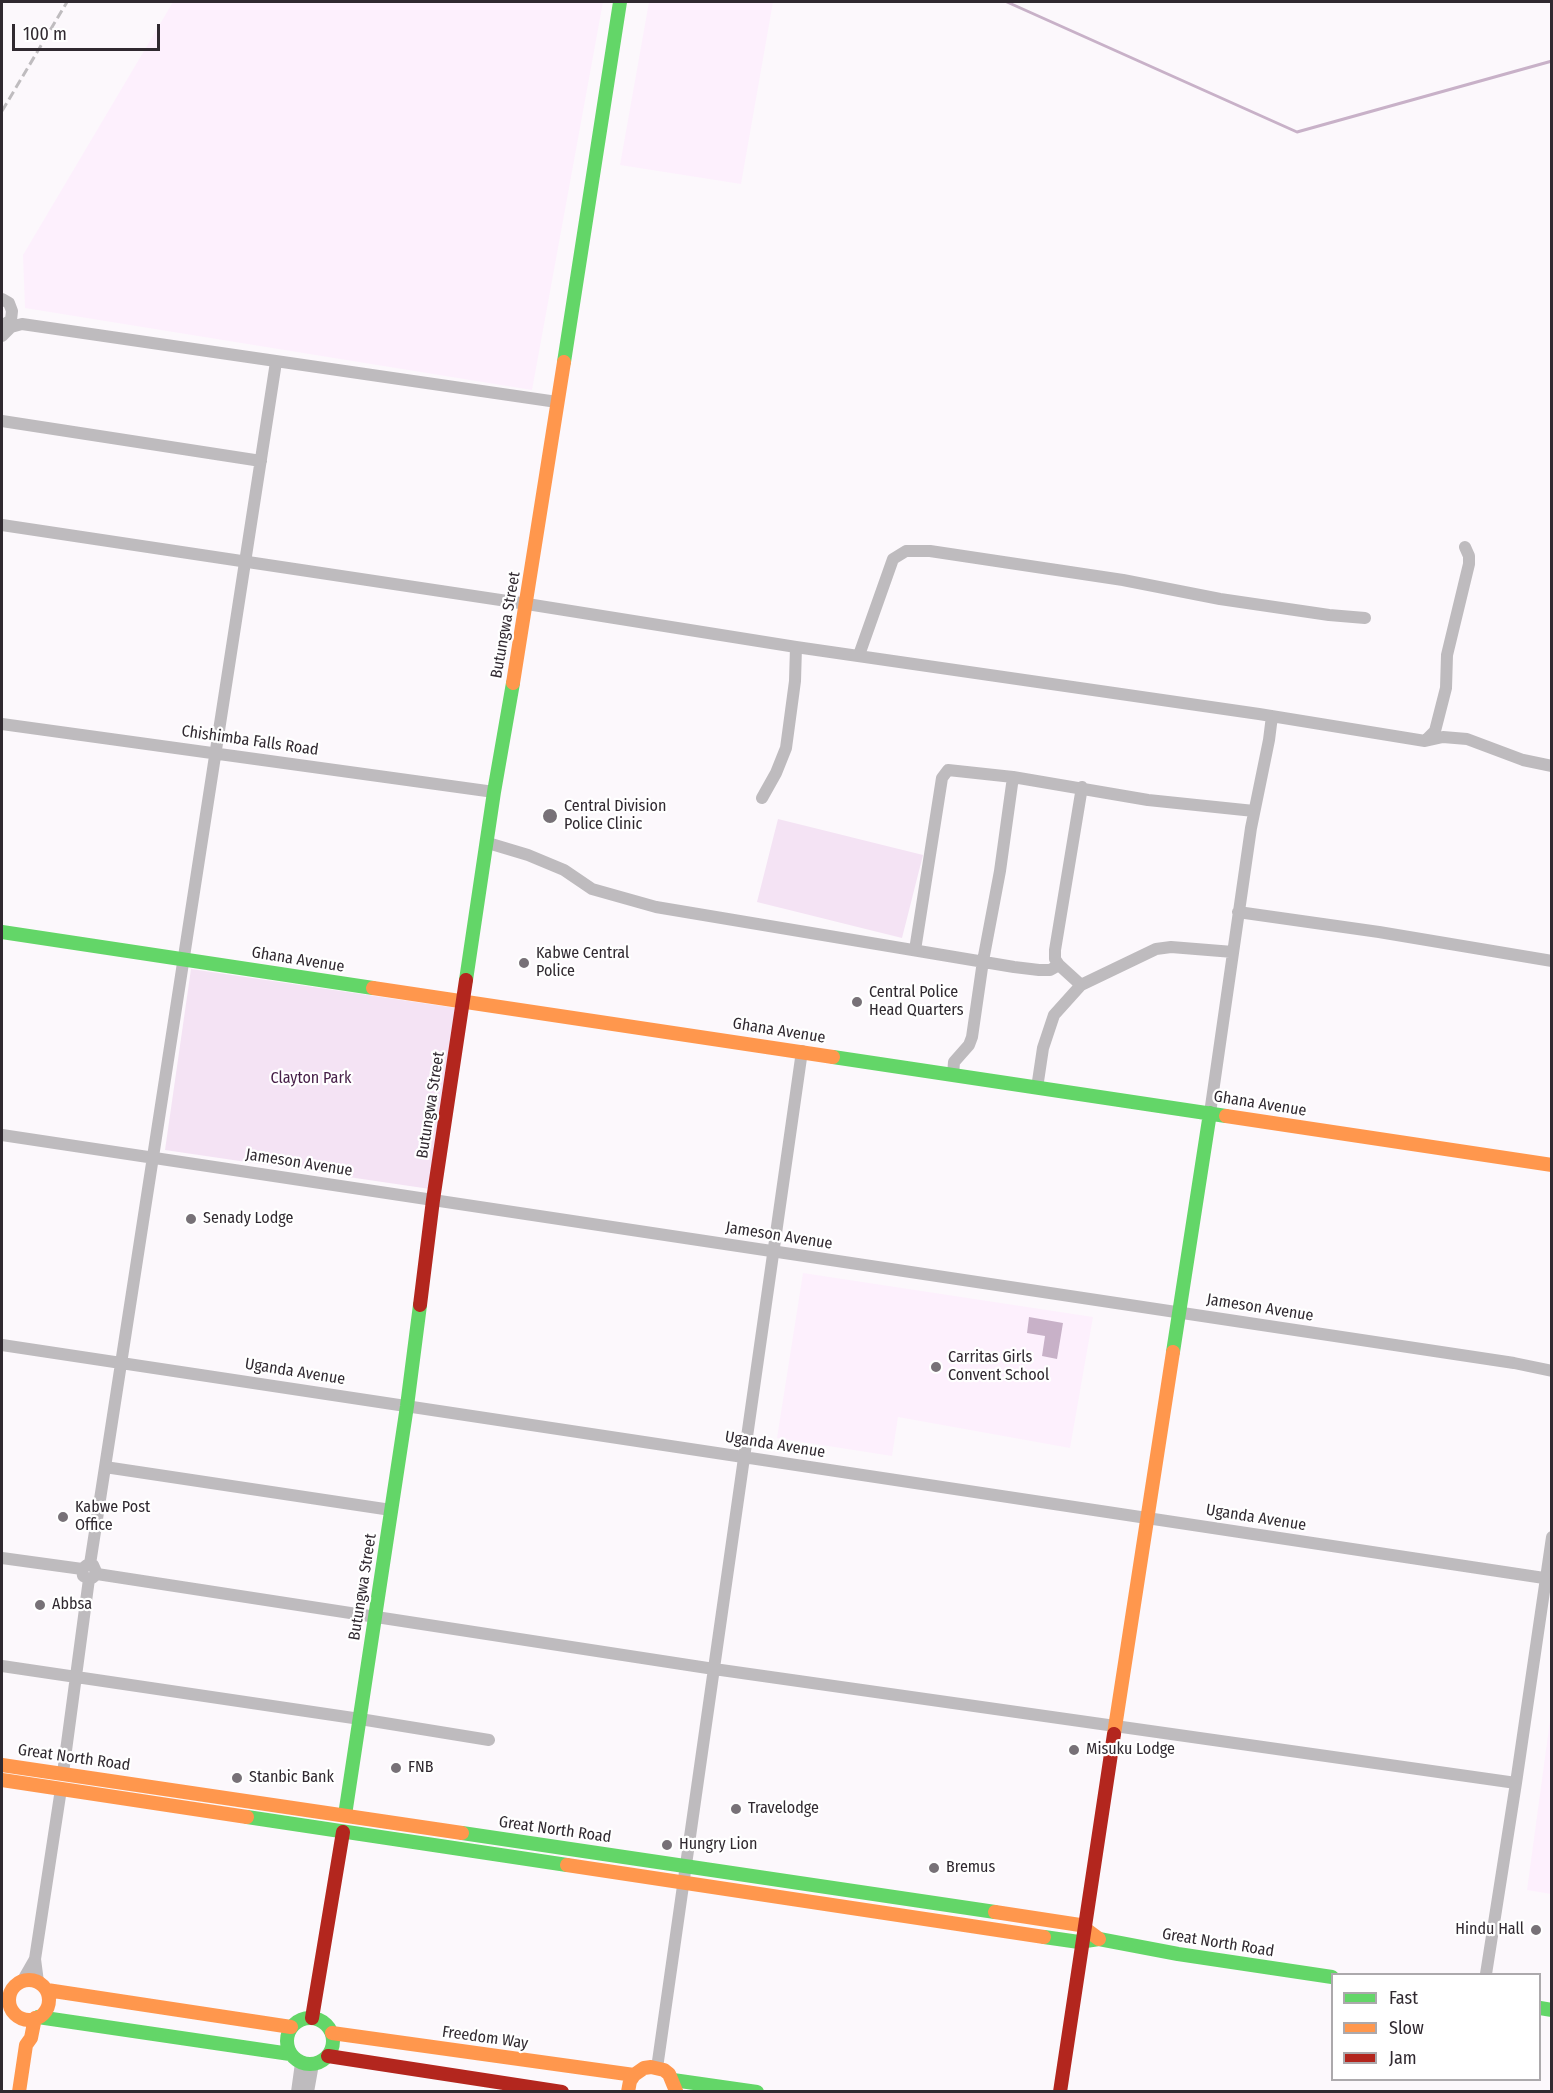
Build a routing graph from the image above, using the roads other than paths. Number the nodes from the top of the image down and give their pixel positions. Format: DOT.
graph roads {
  1 [pos="620,2"];
  2 [pos="2,299"];
  3 [pos="8,325"];
  4 [pos="276,362"];
  5 [pos="557,402"];
  6 [pos="2,421"];
  7 [pos="261,461"];
  8 [pos="2,525"];
  9 [pos="1465,547"];
  10 [pos="245,562"];
  11 [pos="527,603"];
  12 [pos="1365,618"];
  13 [pos="796,646"];
  14 [pos="859,655"];
  15 [pos="1272,716"];
  16 [pos="2,724"];
  17 [pos="1425,741"];
  18 [pos="215,753"];
  19 [pos="1551,766"];
  20 [pos="1014,777"];
  21 [pos="1082,787"];
  22 [pos="494,792"];
  23 [pos="762,798"];
  24 [pos="1254,811"];
  25 [pos="488,843"];
  26 [pos="1238,912"];
  27 [pos="2,932"];
  28 [pos="915,950"];
  29 [pos="1233,952"];
  30 [pos="183,959"];
  31 [pos="983,961"];
  32 [pos="1551,961"];
  33 [pos="1059,965"];
  34 [pos="1081,985"];
  35 [pos="464,1001"];
  36 [pos="802,1051"];
  37 [pos="953,1075"];
  38 [pos="1038,1088"];
  39 [pos="1210,1113"];
  40 [pos="2,1135"];
  41 [pos="153,1158"];
  42 [pos="1551,1165"];
  43 [pos="433,1200"];
  44 [pos="774,1252"];
  45 [pos="1179,1313"];
  46 [pos="2,1345"];
  47 [pos="121,1363"];
  48 [pos="1551,1371"];
  49 [pos="407,1406"];
  50 [pos="744,1457"];
  51 [pos="105,1467"];
  52 [pos="391,1510"];
  53 [pos="1147,1518"];
  54 [pos="1551,1537"];
  55 [pos="2,1558"];
  56 [pos="89,1571"];
  57 [pos="1544,1578"];
  58 [pos="375,1618"];
  59 [pos="2,1666"];
  60 [pos="714,1669"];
  61 [pos="76,1677"];
  62 [pos="360,1719"];
  63 [pos="1116,1726"];
  64 [pos="489,1740"];
  65 [pos="2,1765"];
  66 [pos="63,1773"];
  67 [pos="2,1780"];
  68 [pos="1516,1783"];
  69 [pos="61,1789"];
  70 [pos="204,1794"];
  71 [pos="230,1798"];
  72 [pos="202,1810"];
  73 [pos="226,1814"];
  74 [pos="345,1815"];
  75 [pos="343,1832"];
  76 [pos="522,1841"];
  77 [pos="545,1845"];
  78 [pos="518,1858"];
  79 [pos="542,1862"];
  80 [pos="686,1866"];
  81 [pos="684,1883"];
  82 [pos="1084,1926"];
  83 [pos="1099,1939"];
  84 [pos="1082,1942"];
  85 [pos="35,1959"];
  86 [pos="1486,1973"];
  87 [pos="1331,1977"];
  88 [pos="13,1983"];
  89 [pos="42,1986"];
  90 [pos="5,2004"];
  91 [pos="18,2016"];
  92 [pos="37,2018"];
  93 [pos="312,2018"];
  94 [pos="291,2027"];
  95 [pos="332,2033"];
  96 [pos="26,2046"];
  97 [pos="328,2056"];
  98 [pos="302,2060"];
  99 [pos="558,2065"];
  100 [pos="657,2068"];
  101 [pos="634,2075"];
  102 [pos="675,2086"];
  103 [pos="19,2091"];
  104 [pos="297,2091"];
  105 [pos="308,2091"];
  106 [pos="558,2091"];
  107 [pos="628,2091"];
  108 [pos="757,2091"];
  109 [pos="1060,2091"];
  1 -- 5 [label="main road, Butungwa Street"];
  2 -- 3 [label="street"];
  3 -- 4 [label="street"];
  4 -- 5 [label="street"];
  4 -- 7 [label="street"];
  5 -- 11 [label="main road, Butungwa Street"];
  6 -- 7 [label="street"];
  7 -- 10 [label="street"];
  8 -- 10 [label="street"];
  9 -- 17 [label="street"];
  10 -- 11 [label="street"];
  10 -- 18 [label="street"];
  11 -- 13 [label="street"];
  11 -- 22 [label="main road, Butungwa Street"];
  12 -- 14 [label="street"];
  13 -- 14 [label="street"];
  13 -- 23 [label="street"];
  14 -- 15 [label="street"];
  15 -- 17 [label="street"];
  15 -- 24 [label="street"];
  16 -- 18 [label="street, Chishimba Falls Road"];
  17 -- 19 [label="street"];
  18 -- 22 [label="street, Chishimba Falls Road"];
  18 -- 30 [label="street"];
  20 -- 21 [label="street"];
  20 -- 28 [label="street"];
  20 -- 31 [label="street"];
  21 -- 24 [label="street"];
  21 -- 33 [label="street"];
  22 -- 25 [label="main road, Butungwa Street"];
  24 -- 26 [label="street"];
  25 -- 28 [label="street"];
  25 -- 35 [label="main road, Butungwa Street"];
  26 -- 29 [label="street"];
  26 -- 32 [label="street"];
  27 -- 30 [label="main road, Ghana Avenue"];
  28 -- 31 [label="street"];
  29 -- 34 [label="street"];
  29 -- 39 [label="street"];
  30 -- 35 [label="main road, Ghana Avenue"];
  30 -- 41 [label="street"];
  31 -- 33 [label="street"];
  31 -- 37 [label="street"];
  33 -- 34 [label="street"];
  34 -- 38 [label="street"];
  35 -- 36 [label="main road, Ghana Avenue"];
  35 -- 43 [label="main road, Butungwa Street"];
  36 -- 37 [label="main road, Ghana Avenue"];
  36 -- 44 [label="street"];
  37 -- 38 [label="main road, Ghana Avenue"];
  38 -- 39 [label="main road, Ghana Avenue"];
  39 -- 42 [label="main road, Ghana Avenue"];
  39 -- 45 [label="main road"];
  40 -- 41 [label="street, Jameson Avenue"];
  41 -- 43 [label="street, Jameson Avenue"];
  41 -- 47 [label="street"];
  43 -- 44 [label="street, Jameson Avenue"];
  43 -- 49 [label="main road, Butungwa Street"];
  44 -- 45 [label="street, Jameson Avenue"];
  44 -- 50 [label="street"];
  45 -- 48 [label="street, Jameson Avenue"];
  45 -- 53 [label="main road"];
  46 -- 47 [label="street, Uganda Avenue"];
  47 -- 49 [label="street, Uganda Avenue"];
  47 -- 51 [label="street"];
  49 -- 50 [label="street, Uganda Avenue"];
  49 -- 52 [label="main road, Butungwa Street"];
  50 -- 53 [label="street, Uganda Avenue"];
  50 -- 60 [label="street"];
  51 -- 52 [label="street"];
  51 -- 56 [label="street"];
  52 -- 58 [label="main road, Butungwa Street"];
  53 -- 57 [label="street, Uganda Avenue"];
  53 -- 63 [label="main road"];
  54 -- 57 [label="street"];
  55 -- 56 [label="street"];
  56 -- 58 [label="street"];
  56 -- 61 [label="street"];
  57 -- 68 [label="street"];
  58 -- 60 [label="street"];
  58 -- 62 [label="main road, Butungwa Street"];
  59 -- 61 [label="street"];
  60 -- 63 [label="street"];
  60 -- 80 [label="street"];
  61 -- 62 [label="street"];
  61 -- 66 [label="street"];
  62 -- 64 [label="street"];
  62 -- 74 [label="main road, Butungwa Street"];
  63 -- 68 [label="street"];
  63 -- 82 [label="main road"];
  65 -- 66 [label="main road, Great North Road"];
  66 -- 70 [label="main road, Great North Road"];
  67 -- 69 [label="main road, Great North Road"];
  68 -- 86 [label="street"];
  69 -- 72 [label="main road, Great North Road"];
  69 -- 85 [label="street"];
  70 -- 71 [label="main road, Great North Road"];
  70 -- 72 [label="main road"];
  71 -- 73 [label="main road"];
  71 -- 74 [label="main road, Great North Road"];
  72 -- 73 [label="main road, Great North Road"];
  73 -- 75 [label="main road, Great North Road"];
  74 -- 76 [label="main road, Great North Road"];
  75 -- 78 [label="main road, Great North Road"];
  75 -- 93 [label="main road"];
  76 -- 77 [label="main road, Great North Road"];
  76 -- 78 [label="main road"];
  77 -- 79 [label="main road"];
  77 -- 80 [label="main road, Great North Road"];
  78 -- 79 [label="main road, Great North Road"];
  79 -- 81 [label="main road, Great North Road"];
  80 -- 81 [label="street"];
  80 -- 82 [label="main road, Great North Road"];
  81 -- 84 [label="main road, Great North Road"];
  81 -- 100 [label="street"];
  82 -- 83 [label="main road"];
  82 -- 84 [label="main road"];
  83 -- 84 [label="main road, Great North Road"];
  83 -- 87 [label="main road, Great North Road"];
  84 -- 109 [label="main road"];
  85 -- 88 [label="street"];
  85 -- 89 [label="street"];
  88 -- 89 [label="main road"];
  88 -- 90 [label="main road"];
  89 -- 92 [label="main road"];
  89 -- 94 [label="main road"];
  90 -- 91 [label="main road"];
  91 -- 92 [label="main road"];
  91 -- 96 [label="main road"];
  92 -- 96 [label="main road"];
  92 -- 98 [label="main road"];
  93 -- 94 [label="main road"];
  93 -- 95 [label="main road"];
  94 -- 98 [label="main road"];
  95 -- 97 [label="main road"];
  95 -- 99 [label="main road, Freedom Way"];
  96 -- 103 [label="main road"];
  97 -- 98 [label="main road"];
  97 -- 106 [label="main road"];
  98 -- 104 [label="street"];
  98 -- 105 [label="street"];
  99 -- 101 [label="main road, Freedom Way"];
  99 -- 106 [label="main road"];
  100 -- 101 [label="main road"];
  100 -- 102 [label="main road"];
  101 -- 107 [label="main road"];
  102 -- 108 [label="main road"];
}
